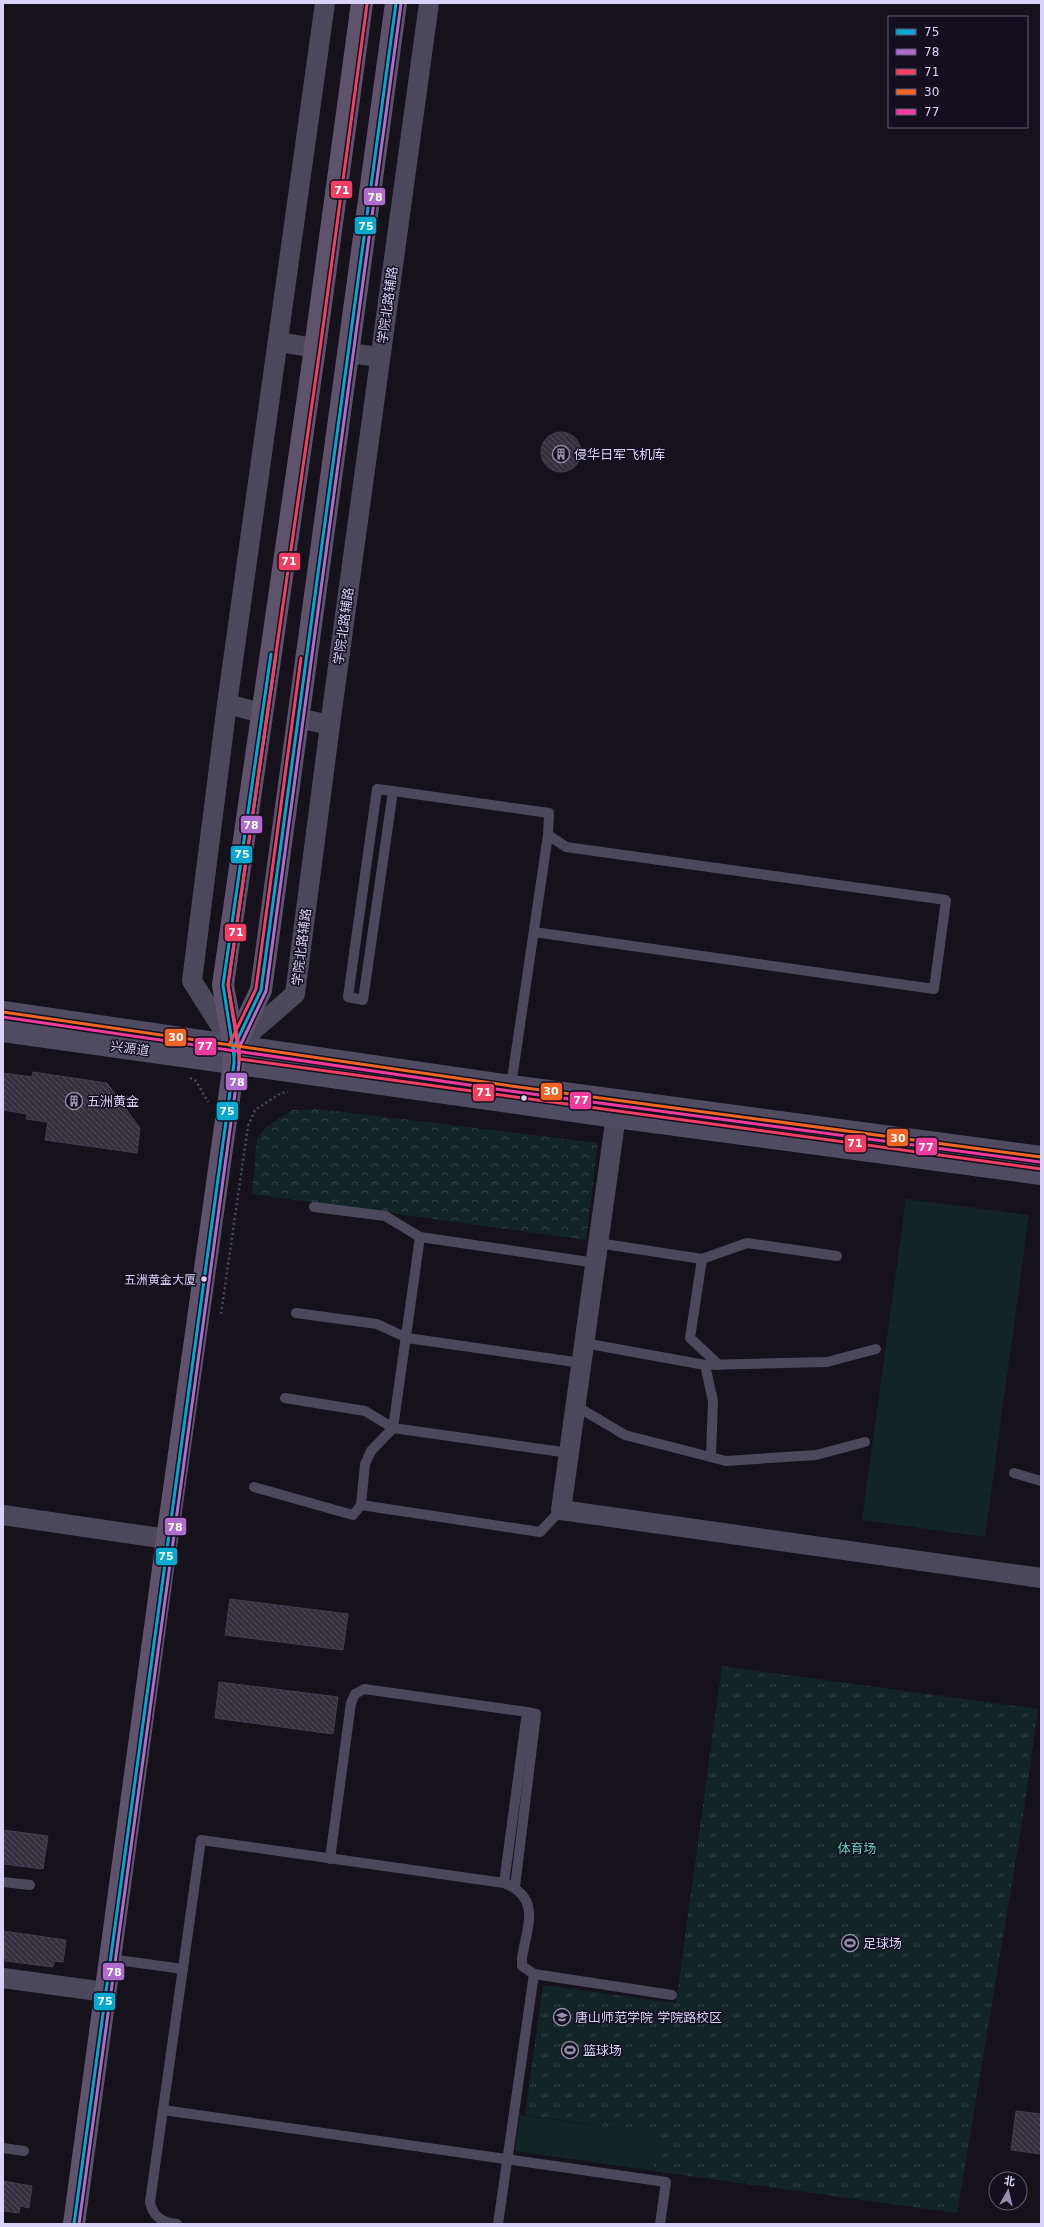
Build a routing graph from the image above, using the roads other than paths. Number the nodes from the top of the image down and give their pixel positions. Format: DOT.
graph roads {
  1 [pos="325,3"];
  2 [pos="362,3"];
  3 [pos="396,3"];
  4 [pos="429,3"];
  5 [pos="279,342"];
  6 [pos="315,348"];
  7 [pos="348,354"];
  8 [pos="380,357"];
  9 [pos="227,704"];
  10 [pos="262,713"];
  11 [pos="298,718"];
  12 [pos="330,725"];
  13 [pos="393,792"];
  14 [pos="548,835"];
  15 [pos="534,932"];
  16 [pos="3,1012"];
  17 [pos="3,1031"];
  18 [pos="234,1055"];
  19 [pos="511,1086"];
  20 [pos="617,1109"];
  21 [pos="1041,1157"];
  22 [pos="1041,1174"];
  23 [pos="314,1207"];
  24 [pos="420,1237"];
  25 [pos="598,1243"];
  26 [pos="837,1256"];
  27 [pos="702,1259"];
  28 [pos="596,1263"];
  29 [pos="296,1313"];
  30 [pos="407,1338"];
  31 [pos="584,1343"];
  32 [pos="876,1349"];
  33 [pos="582,1363"];
  34 [pos="705,1365"];
  35 [pos="719,1365"];
  36 [pos="284,1398"];
  37 [pos="576,1406"];
  38 [pos="393,1428"];
  39 [pos="865,1442"];
  40 [pos="569,1453"];
  41 [pos="711,1456"];
  42 [pos="1014,1473"];
  43 [pos="1041,1481"];
  44 [pos="254,1487"];
  45 [pos="361,1505"];
  46 [pos="561,1510"];
  47 [pos="3,1515"];
  48 [pos="166,1539"];
  49 [pos="1041,1578"];
  50 [pos="526,1712"];
  51 [pos="330,1859"];
  52 [pos="3,1882"];
  53 [pos="504,1883"];
  54 [pos="30,1885"];
  55 [pos="515,1887"];
  56 [pos="110,1959"];
  57 [pos="183,1969"];
  58 [pos="534,1974"];
  59 [pos="3,1978"];
  60 [pos="105,1992"];
  61 [pos="672,1995"];
  62 [pos="163,2110"];
  63 [pos="3,2148"];
  64 [pos="24,2151"];
  65 [pos="507,2160"];
  66 [pos="74,2224"];
  67 [pos="177,2224"];
  68 [pos="498,2224"];
  69 [pos="660,2224"];
  1 -- 5 [label="street"];
  2 -- 6 [label="main road"];
  3 -- 7 [label="main road"];
  4 -- 8 [label="street, 学院北路辅路"];
  5 -- 6 [label="street"];
  5 -- 9 [label="street"];
  6 -- 7 [label="main road"];
  6 -- 10 [label="main road"];
  7 -- 8 [label="street"];
  7 -- 11 [label="main road"];
  8 -- 12 [label="street, 学院北路辅路"];
  9 -- 10 [label="street"];
  9 -- 18 [label="street"];
  10 -- 18 [label="main road"];
  11 -- 12 [label="street"];
  11 -- 18 [label="main road"];
  12 -- 18 [label="street, 学院北路辅路"];
  13 -- 13 [label="lane"];
  13 -- 14 [label="lane"];
  14 -- 15 [label="lane"];
  14 -- 15 [label="lane"];
  15 -- 19 [label="lane"];
  16 -- 18 [label="main road, 兴源道"];
  17 -- 18 [label="main road, 兴源道"];
  18 -- 19 [label="main road, 兴源道"];
  18 -- 20 [label="main road, 兴源道"];
  18 -- 48 [label="main road"];
  19 -- 20 [label="main road, 兴源道"];
  20 -- 21 [label="main road, 兴源道"];
  20 -- 22 [label="main road, 兴源道"];
  20 -- 25 [label="street"];
  23 -- 24 [label="lane"];
  24 -- 28 [label="lane"];
  24 -- 30 [label="lane"];
  25 -- 27 [label="lane"];
  25 -- 28 [label="street"];
  26 -- 27 [label="lane"];
  27 -- 35 [label="lane"];
  28 -- 31 [label="street"];
  29 -- 30 [label="lane"];
  30 -- 33 [label="lane"];
  30 -- 38 [label="lane"];
  31 -- 33 [label="street"];
  31 -- 34 [label="lane"];
  32 -- 35 [label="lane"];
  33 -- 37 [label="street"];
  34 -- 35 [label="lane"];
  34 -- 41 [label="lane"];
  36 -- 38 [label="lane"];
  37 -- 40 [label="street"];
  37 -- 41 [label="lane"];
  38 -- 40 [label="lane"];
  38 -- 45 [label="lane"];
  39 -- 41 [label="lane"];
  40 -- 46 [label="street"];
  42 -- 43 [label="lane"];
  44 -- 45 [label="lane"];
  45 -- 46 [label="lane"];
  46 -- 49 [label="street"];
  47 -- 48 [label="street"];
  48 -- 56 [label="main road"];
  50 -- 51 [label="lane"];
  50 -- 53 [label="lane"];
  50 -- 55 [label="lane"];
  51 -- 53 [label="lane"];
  51 -- 57 [label="lane"];
  52 -- 54 [label="lane"];
  53 -- 55 [label="lane"];
  55 -- 58 [label="lane"];
  56 -- 57 [label="lane"];
  56 -- 60 [label="main road"];
  57 -- 62 [label="lane"];
  58 -- 61 [label="lane"];
  58 -- 65 [label="lane"];
  59 -- 60 [label="street"];
  60 -- 66 [label="main road"];
  62 -- 65 [label="lane"];
  62 -- 67 [label="lane"];
  63 -- 64 [label="lane"];
  65 -- 68 [label="lane"];
  65 -- 69 [label="lane"];
}
